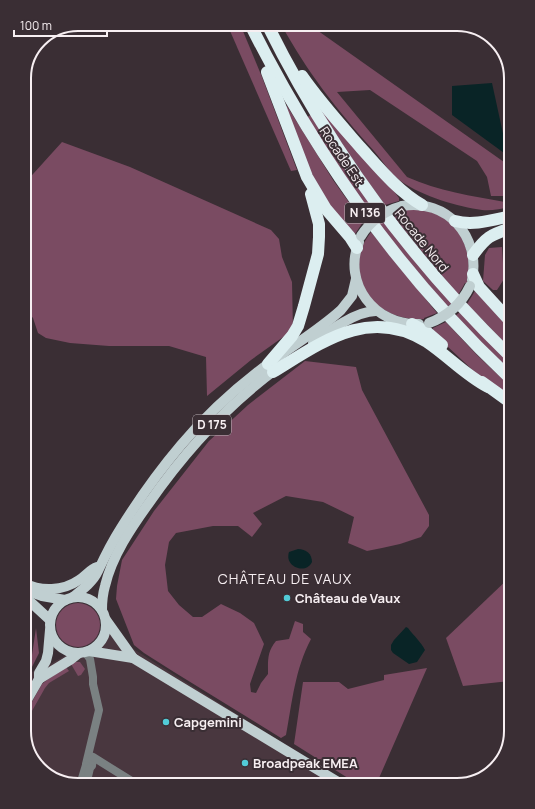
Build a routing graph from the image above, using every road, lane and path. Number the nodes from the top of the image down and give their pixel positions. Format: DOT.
graph roads {
  1 [pos="249,31"];
  2 [pos="254,31"];
  3 [pos="271,31"];
  4 [pos="277,31"];
  5 [pos="307,177"];
  6 [pos="422,205"];
  7 [pos="504,217"];
  8 [pos="455,221"];
  9 [pos="504,230"];
  10 [pos="356,248"];
  11 [pos="473,255"];
  12 [pos="356,279"];
  13 [pos="471,280"];
  14 [pos="376,311"];
  15 [pos="504,314"];
  16 [pos="412,324"];
  17 [pos="504,350"];
  18 [pos="270,368"];
  19 [pos="504,372"];
  20 [pos="488,387"];
  21 [pos="504,398"];
  22 [pos="99,566"];
  23 [pos="31,586"];
  24 [pos="31,592"];
  25 [pos="69,599"];
  26 [pos="31,604"];
  27 [pos="102,610"];
  28 [pos="106,620"];
  29 [pos="50,625"];
  30 [pos="84,652"];
  31 [pos="133,658"];
  32 [pos="39,679"];
  33 [pos="31,693"];
  34 [pos="91,756"];
  35 [pos="89,767"];
  36 [pos="110,768"];
  37 [pos="84,778"];
  38 [pos="87,778"];
  39 [pos="126,778"];
  40 [pos="332,778"];
  1 -- 5 [label="highway"];
  2 -- 19 [label="highway, Rocade Est / N 136"];
  3 -- 17 [label="highway, Rocade Nord / N 136"];
  4 -- 6 [label="highway"];
  5 -- 10 [label="highway"];
  5 -- 18 [label="highway"];
  6 -- 8 [label="main road"];
  6 -- 10 [label="main road, bridge"];
  7 -- 8 [label="highway"];
  8 -- 11 [label="main road"];
  9 -- 11 [label="highway"];
  10 -- 12 [label="main road"];
  11 -- 13 [label="main road"];
  12 -- 14 [label="main road"];
  12 -- 18 [label="main road, D 175"];
  13 -- 15 [label="highway"];
  13 -- 16 [label="main road, bridge"];
  14 -- 16 [label="main road"];
  14 -- 18 [label="main road, D 175"];
  16 -- 20 [label="highway"];
  18 -- 20 [label="highway"];
  18 -- 22 [label="main road, D 175"];
  18 -- 27 [label="main road, D 175"];
  20 -- 21 [label="highway"];
  22 -- 23 [label="main road"];
  22 -- 25 [label="main road, D 175"];
  24 -- 25 [label="main road"];
  25 -- 27 [label="main road"];
  25 -- 29 [label="main road"];
  26 -- 29 [label="main road"];
  27 -- 28 [label="main road"];
  28 -- 30 [label="main road"];
  28 -- 31 [label="main road"];
  29 -- 30 [label="main road"];
  29 -- 32 [label="main road"];
  30 -- 31 [label="main road"];
  30 -- 32 [label="main road"];
  30 -- 34 [label="street"];
  31 -- 40 [label="main road"];
  32 -- 33 [label="main road"];
  34 -- 35 [label="street"];
  34 -- 36 [label="street"];
  35 -- 36 [label="street"];
  35 -- 37 [label="street"];
  35 -- 38 [label="street"];
  36 -- 39 [label="street"];
}
